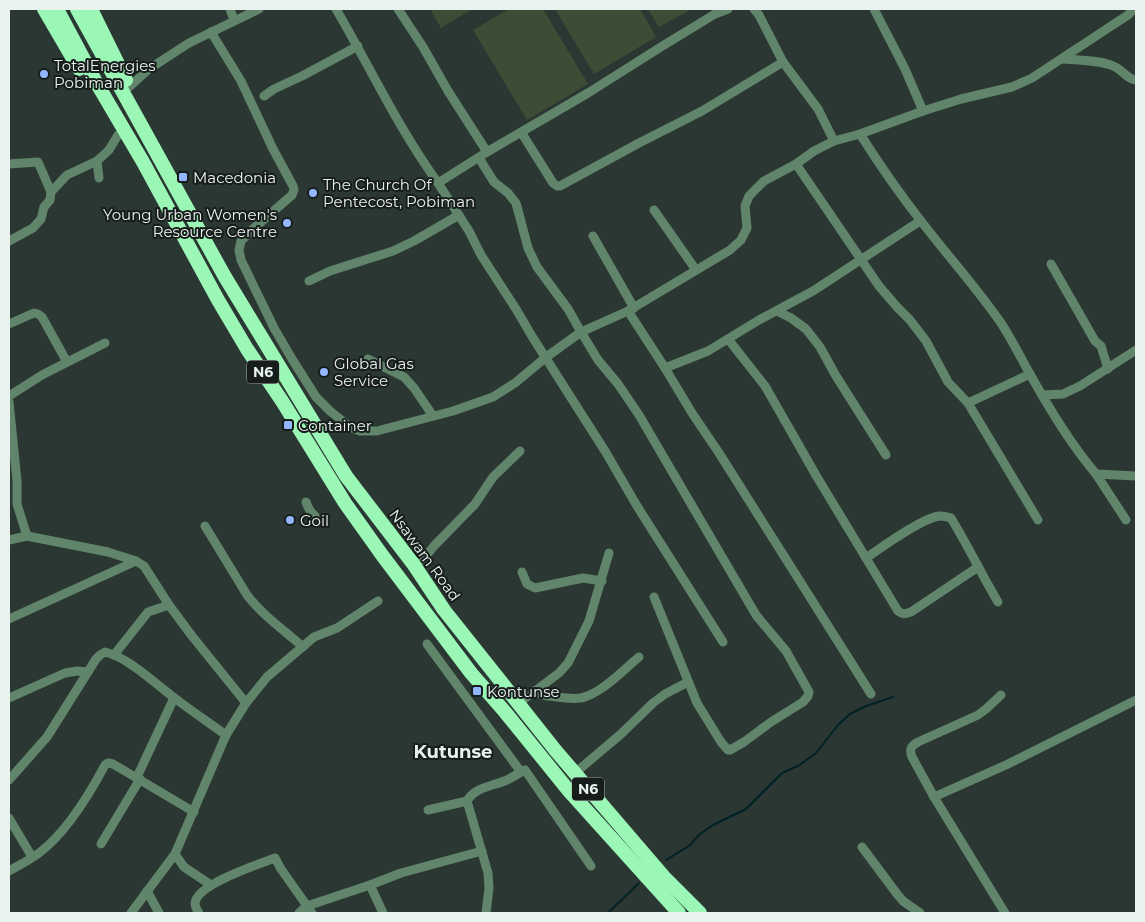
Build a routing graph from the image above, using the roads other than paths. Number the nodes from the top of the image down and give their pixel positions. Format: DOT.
graph roads {
  1 [pos="44,9"];
  2 [pos="57,9"];
  3 [pos="77,9"];
  4 [pos="91,9"];
  5 [pos="230,9"];
  6 [pos="259,9"];
  7 [pos="336,9"];
  8 [pos="398,9"];
  9 [pos="728,9"];
  10 [pos="754,9"];
  11 [pos="874,9"];
  12 [pos="1129,11"];
  13 [pos="234,20"];
  14 [pos="212,32"];
  15 [pos="358,46"];
  16 [pos="1063,59"];
  17 [pos="784,62"];
  18 [pos="1136,80"];
  19 [pos="129,87"];
  20 [pos="264,96"];
  21 [pos="923,111"];
  22 [pos="521,132"];
  23 [pos="860,134"];
  24 [pos="118,135"];
  25 [pos="834,141"];
  26 [pos="483,155"];
  27 [pos="97,161"];
  28 [pos="9,164"];
  29 [pos="796,164"];
  30 [pos="98,178"];
  31 [pos="171,181"];
  32 [pos="438,182"];
  33 [pos="51,192"];
  34 [pos="166,206"];
  35 [pos="654,210"];
  36 [pos="459,215"];
  37 [pos="920,220"];
  38 [pos="593,236"];
  39 [pos="9,242"];
  40 [pos="861,259"];
  41 [pos="1051,264"];
  42 [pos="696,270"];
  43 [pos="309,281"];
  44 [pos="631,309"];
  45 [pos="777,311"];
  46 [pos="9,324"];
  47 [pos="581,332"];
  48 [pos="728,339"];
  49 [pos="105,343"];
  50 [pos="1136,350"];
  51 [pos="545,358"];
  52 [pos="368,359"];
  53 [pos="67,362"];
  54 [pos="665,368"];
  55 [pos="1108,368"];
  56 [pos="1030,374"];
  57 [pos="1042,395"];
  58 [pos="9,396"];
  59 [pos="316,397"];
  60 [pos="9,402"];
  61 [pos="968,403"];
  62 [pos="303,407"];
  63 [pos="433,416"];
  64 [pos="520,451"];
  65 [pos="886,455"];
  66 [pos="1096,474"];
  67 [pos="1136,476"];
  68 [pos="306,502"];
  69 [pos="315,516"];
  70 [pos="1038,520"];
  71 [pos="1126,520"];
  72 [pos="205,526"];
  73 [pos="27,536"];
  74 [pos="10,540"];
  75 [pos="609,553"];
  76 [pos="866,558"];
  77 [pos="136,561"];
  78 [pos="414,565"];
  79 [pos="978,567"];
  80 [pos="522,572"];
  81 [pos="602,581"];
  82 [pos="654,597"];
  83 [pos="378,601"];
  84 [pos="998,602"];
  85 [pos="169,605"];
  86 [pos="9,620"];
  87 [pos="723,642"];
  88 [pos="427,644"];
  89 [pos="303,647"];
  90 [pos="114,655"];
  91 [pos="639,657"];
  92 [pos="88,672"];
  93 [pos="688,682"];
  94 [pos="534,692"];
  95 [pos="871,694"];
  96 [pos="1001,695"];
  97 [pos="9,698"];
  98 [pos="174,698"];
  99 [pos="1136,700"];
  100 [pos="246,703"];
  101 [pos="519,703"];
  102 [pos="226,735"];
  103 [pos="521,772"];
  104 [pos="578,777"];
  105 [pos="138,778"];
  106 [pos="9,780"];
  107 [pos="569,791"];
  108 [pos="934,797"];
  109 [pos="467,801"];
  110 [pos="428,810"];
  111 [pos="194,812"];
  112 [pos="9,818"];
  113 [pos="101,844"];
  114 [pos="862,847"];
  115 [pos="482,851"];
  116 [pos="175,854"];
  117 [pos="32,857"];
  118 [pos="591,866"];
  119 [pos="9,871"];
  120 [pos="211,885"];
  121 [pos="370,885"];
  122 [pos="147,891"];
  123 [pos="309,910"];
  124 [pos="130,913"];
  125 [pos="158,913"];
  126 [pos="199,913"];
  127 [pos="299,913"];
  128 [pos="383,913"];
  129 [pos="486,913"];
  130 [pos="679,913"];
  131 [pos="700,913"];
  132 [pos="920,913"];
  133 [pos="1005,913"];
  1 -- 24 [label="highway, N6"];
  2 -- 34 [label="highway, N6"];
  3 -- 31 [label="highway, Nsawam Road / N6"];
  4 -- 19 [label="highway, Nsawam Road / N6"];
  5 -- 13 [label="street"];
  6 -- 13 [label="street"];
  7 -- 15 [label="street"];
  8 -- 26 [label="street"];
  9 -- 22 [label="street"];
  10 -- 17 [label="street"];
  11 -- 21 [label="street"];
  12 -- 16 [label="street"];
  13 -- 14 [label="street"];
  14 -- 19 [label="street"];
  14 -- 59 [label="street"];
  15 -- 20 [label="street"];
  15 -- 32 [label="street"];
  16 -- 18 [label="street"];
  16 -- 21 [label="street"];
  17 -- 22 [label="street"];
  17 -- 25 [label="street"];
  19 -- 31 [label="highway, Nsawam Road / N6"];
  21 -- 23 [label="street"];
  22 -- 26 [label="street"];
  23 -- 25 [label="street"];
  23 -- 37 [label="street"];
  24 -- 27 [label="street"];
  24 -- 34 [label="highway, N6"];
  25 -- 29 [label="street"];
  26 -- 32 [label="street"];
  26 -- 47 [label="street"];
  27 -- 30 [label="street"];
  27 -- 33 [label="street"];
  28 -- 33 [label="street"];
  29 -- 40 [label="street"];
  29 -- 42 [label="street"];
  31 -- 62 [label="highway, Nsawam Road / N6"];
  32 -- 36 [label="street"];
  33 -- 39 [label="street"];
  34 -- 107 [label="highway, N6"];
  35 -- 42 [label="street"];
  36 -- 43 [label="street"];
  36 -- 51 [label="street"];
  37 -- 40 [label="street"];
  37 -- 56 [label="street"];
  38 -- 44 [label="street"];
  40 -- 45 [label="street"];
  40 -- 61 [label="street"];
  41 -- 55 [label="street"];
  42 -- 44 [label="street"];
  44 -- 47 [label="street"];
  44 -- 54 [label="street"];
  45 -- 48 [label="street"];
  45 -- 65 [label="street"];
  46 -- 53 [label="street"];
  47 -- 51 [label="street"];
  47 -- 93 [label="street"];
  48 -- 54 [label="street"];
  48 -- 76 [label="street"];
  49 -- 53 [label="street"];
  50 -- 55 [label="street"];
  51 -- 63 [label="street"];
  51 -- 87 [label="street"];
  52 -- 63 [label="street"];
  53 -- 58 [label="street"];
  54 -- 95 [label="street"];
  55 -- 57 [label="street"];
  56 -- 57 [label="street"];
  56 -- 61 [label="street"];
  57 -- 66 [label="street"];
  59 -- 62 [label="street"];
  59 -- 63 [label="street"];
  60 -- 73 [label="street"];
  61 -- 70 [label="street"];
  62 -- 78 [label="highway, Nsawam Road / N6"];
  64 -- 78 [label="street"];
  66 -- 67 [label="street"];
  66 -- 71 [label="street"];
  68 -- 69 [label="street"];
  72 -- 89 [label="street"];
  73 -- 74 [label="street"];
  73 -- 77 [label="street"];
  75 -- 81 [label="street"];
  76 -- 79 [label="street"];
  76 -- 79 [label="street"];
  77 -- 85 [label="street"];
  77 -- 86 [label="street"];
  78 -- 101 [label="highway, Nsawam Road / N6"];
  79 -- 84 [label="street"];
  80 -- 81 [label="street"];
  81 -- 94 [label="street"];
  82 -- 93 [label="street"];
  83 -- 89 [label="street"];
  85 -- 90 [label="street"];
  85 -- 100 [label="street"];
  88 -- 103 [label="street"];
  89 -- 100 [label="street"];
  90 -- 92 [label="street"];
  90 -- 98 [label="street"];
  91 -- 94 [label="street"];
  92 -- 97 [label="street"];
  92 -- 106 [label="street"];
  93 -- 104 [label="street"];
  94 -- 101 [label="street"];
  96 -- 108 [label="street"];
  98 -- 102 [label="street"];
  98 -- 105 [label="street"];
  99 -- 108 [label="street"];
  100 -- 102 [label="street"];
  101 -- 104 [label="highway, Nsawam Road / N6"];
  102 -- 111 [label="street"];
  103 -- 109 [label="street"];
  103 -- 118 [label="street"];
  104 -- 107 [label="highway"];
  104 -- 131 [label="highway, Nsawam Road / N6"];
  105 -- 111 [label="street"];
  105 -- 113 [label="street"];
  105 -- 117 [label="street"];
  107 -- 130 [label="highway, N6"];
  108 -- 133 [label="street"];
  109 -- 110 [label="street"];
  109 -- 115 [label="street"];
  111 -- 116 [label="street"];
  112 -- 117 [label="street"];
  114 -- 132 [label="street"];
  115 -- 121 [label="street"];
  115 -- 129 [label="street"];
  116 -- 120 [label="street"];
  116 -- 122 [label="street"];
  117 -- 119 [label="street"];
  120 -- 123 [label="street"];
  120 -- 126 [label="street"];
  121 -- 123 [label="street"];
  121 -- 128 [label="street"];
  122 -- 124 [label="street"];
  122 -- 125 [label="street"];
  123 -- 127 [label="street"];
}
